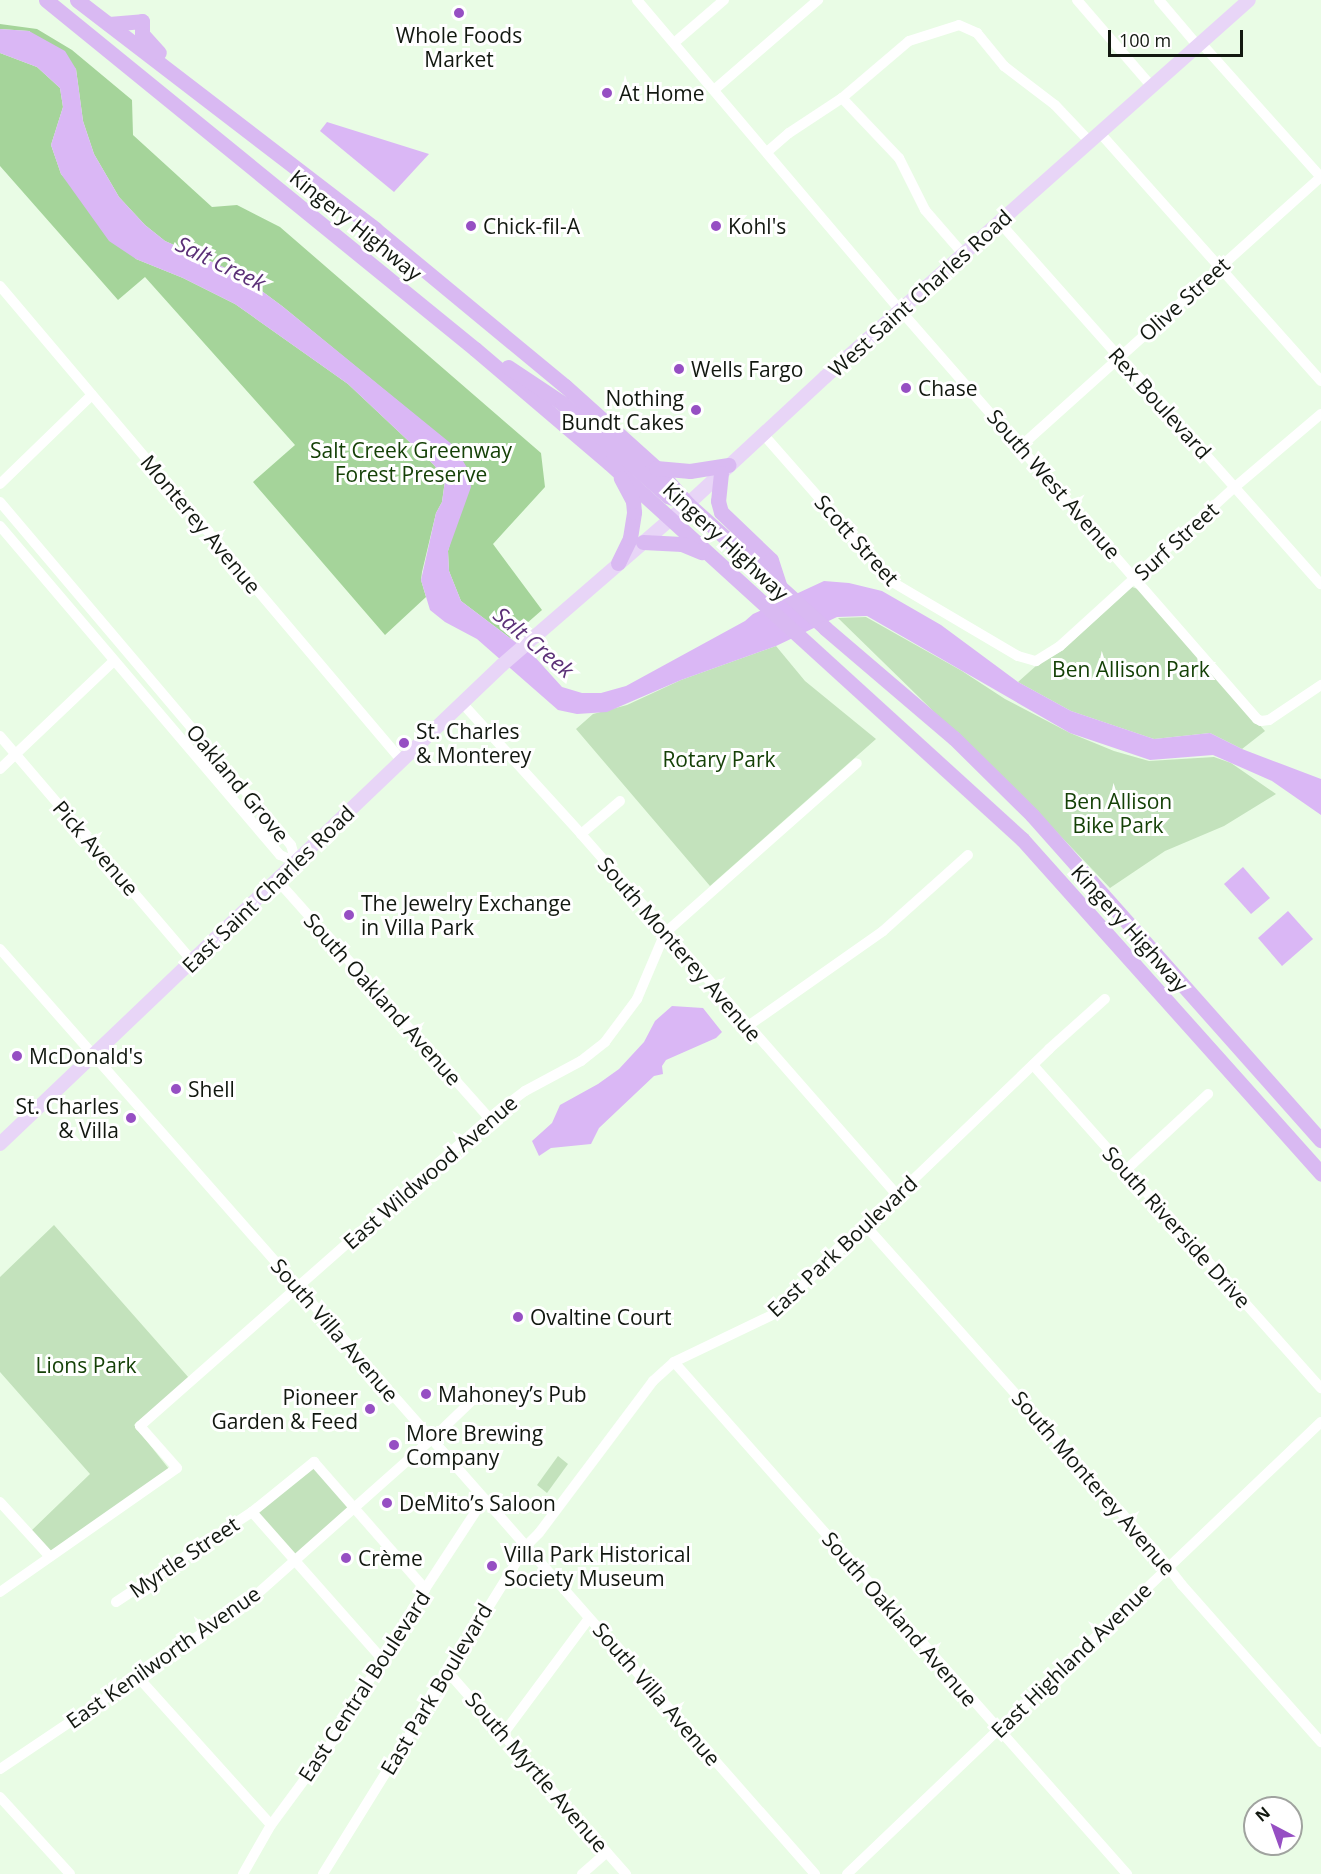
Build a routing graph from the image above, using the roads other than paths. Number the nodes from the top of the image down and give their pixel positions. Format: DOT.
graph roads {
  1 [pos="46,0"];
  2 [pos="77,0"];
  3 [pos="637,0"];
  4 [pos="724,0"];
  5 [pos="818,0"];
  6 [pos="1077,0"];
  7 [pos="1159,0"];
  8 [pos="1249,0"];
  9 [pos="109,24"];
  10 [pos="674,43"];
  11 [pos="1200,44"];
  12 [pos="1152,87"];
  13 [pos="714,90"];
  14 [pos="842,98"];
  15 [pos="229,116"];
  16 [pos="1095,137"];
  17 [pos="767,152"];
  18 [pos="1321,177"];
  19 [pos="1000,223"];
  20 [pos="964,255"];
  21 [pos="1220,267"];
  22 [pos="0,286"];
  23 [pos="901,311"];
  24 [pos="475,349"];
  25 [pos="1119,357"];
  26 [pos="1321,381"];
  27 [pos="92,395"];
  28 [pos="1321,414"];
  29 [pos="763,434"];
  30 [pos="1021,446"];
  31 [pos="615,468"];
  32 [pos="656,468"];
  33 [pos="725,469"];
  34 [pos="0,484"];
  35 [pos="1235,487"];
  36 [pos="0,501"];
  37 [pos="688,504"];
  38 [pos="671,518"];
  39 [pos="0,526"];
  40 [pos="643,542"];
  41 [pos="714,559"];
  42 [pos="618,563"];
  43 [pos="1135,577"];
  44 [pos="1321,584"];
  45 [pos="784,591"];
  46 [pos="536,634"];
  47 [pos="1029,660"];
  48 [pos="114,661"];
  49 [pos="1321,685"];
  50 [pos="462,703"];
  51 [pos="0,736"];
  52 [pos="16,754"];
  53 [pos="402,761"];
  54 [pos="857,763"];
  55 [pos="0,769"];
  56 [pos="620,801"];
  57 [pos="581,834"];
  58 [pos="968,855"];
  59 [pos="296,862"];
  60 [pos="277,880"];
  61 [pos="665,933"];
  62 [pos="0,949"];
  63 [pos="192,961"];
  64 [pos="1105,999"];
  65 [pos="748,1026"];
  66 [pos="93,1056"];
  67 [pos="1033,1065"];
  68 [pos="1208,1094"];
  69 [pos="489,1118"];
  70 [pos="1321,1140"];
  71 [pos="0,1144"];
  72 [pos="1126,1170"];
  73 [pos="1321,1174"];
  74 [pos="897,1195"];
  75 [pos="866,1225"];
  76 [pos="298,1288"];
  77 [pos="674,1362"];
  78 [pos="1321,1388"];
  79 [pos="481,1392"];
  80 [pos="1321,1422"];
  81 [pos="432,1439"];
  82 [pos="484,1499"];
  83 [pos="0,1502"];
  84 [pos="354,1509"];
  85 [pos="252,1512"];
  86 [pos="526,1546"];
  87 [pos="50,1557"];
  88 [pos="295,1561"];
  89 [pos="1169,1568"];
  90 [pos="425,1589"];
  91 [pos="0,1592"];
  92 [pos="116,1602"];
  93 [pos="589,1618"];
  94 [pos="382,1659"];
  95 [pos="447,1671"];
  96 [pos="137,1676"];
  97 [pos="997,1730"];
  98 [pos="503,1734"];
  99 [pos="1321,1742"];
  100 [pos="0,1769"];
  101 [pos="0,1797"];
  102 [pos="271,1825"];
  103 [pos="607,1852"];
  104 [pos="70,1874"];
  105 [pos="243,1874"];
  106 [pos="323,1874"];
  107 [pos="582,1874"];
  108 [pos="626,1874"];
  109 [pos="815,1874"];
  110 [pos="847,1874"];
  111 [pos="1127,1874"];
  1 -- 24 [label="highway, Kingery Highway"];
  2 -- 9 [label="highway, Kingery Highway"];
  3 -- 10 [label="street, South West Avenue"];
  4 -- 10 [label="street"];
  5 -- 13 [label="street"];
  6 -- 12 [label="street"];
  7 -- 11 [label="street"];
  8 -- 11 [label="main road, West Saint Charles Road"];
  9 -- 15 [label="highway, Kingery Highway"];
  9 -- 15 [label="highway"];
  10 -- 13 [label="street, South West Avenue"];
  11 -- 12 [label="main road, West Saint Charles Road"];
  11 -- 18 [label="street"];
  12 -- 16 [label="main road, West Saint Charles Road"];
  13 -- 17 [label="street, South West Avenue"];
  14 -- 16 [label="street"];
  14 -- 17 [label="street"];
  14 -- 20 [label="street"];
  15 -- 32 [label="highway, Kingery Highway"];
  16 -- 19 [label="main road, West Saint Charles Road"];
  16 -- 21 [label="street"];
  17 -- 23 [label="street, South West Avenue"];
  18 -- 21 [label="street, Olive Street"];
  19 -- 20 [label="main road, West Saint Charles Road"];
  19 -- 25 [label="street, Rex Boulevard"];
  20 -- 23 [label="main road, West Saint Charles Road"];
  21 -- 25 [label="street, Olive Street"];
  21 -- 26 [label="street"];
  22 -- 27 [label="street, Monterey Avenue"];
  23 -- 29 [label="main road, West Saint Charles Road"];
  23 -- 30 [label="street, South West Avenue"];
  24 -- 31 [label="highway, Kingery Highway"];
  24 -- 37 [label="highway"];
  25 -- 30 [label="street, Olive Street"];
  25 -- 35 [label="street, Rex Boulevard"];
  27 -- 34 [label="street"];
  27 -- 53 [label="street, Monterey Avenue"];
  28 -- 35 [label="street, Surf Street"];
  29 -- 33 [label="main road, West Saint Charles Road"];
  29 -- 47 [label="street, Scott Street"];
  30 -- 43 [label="street, South West Avenue"];
  31 -- 38 [label="highway, Kingery Highway"];
  31 -- 42 [label="highway"];
  32 -- 33 [label="highway"];
  32 -- 37 [label="highway, Kingery Highway"];
  33 -- 37 [label="main road, West Saint Charles Road"];
  33 -- 45 [label="highway"];
  35 -- 43 [label="street, Surf Street"];
  35 -- 44 [label="street, Rex Boulevard"];
  36 -- 59 [label="street, Oakland Grove"];
  37 -- 38 [label="main road, West Saint Charles Road"];
  37 -- 45 [label="highway, Kingery Highway"];
  38 -- 40 [label="main road, West Saint Charles Road"];
  38 -- 41 [label="highway, Kingery Highway"];
  39 -- 48 [label="street, Oakland Grove"];
  40 -- 41 [label="highway"];
  40 -- 42 [label="main road, West Saint Charles Road"];
  41 -- 73 [label="highway, Kingery Highway"];
  42 -- 46 [label="main road, West Saint Charles Road"];
  43 -- 47 [label="street, Surf Street"];
  43 -- 49 [label="street, South West Avenue"];
  45 -- 70 [label="highway, Kingery Highway"];
  46 -- 50 [label="main road, East Saint Charles Road"];
  48 -- 52 [label="street"];
  48 -- 59 [label="street, Oakland Grove"];
  50 -- 53 [label="main road, East Saint Charles Road"];
  50 -- 57 [label="street, South Monterey Avenue"];
  51 -- 52 [label="street, Pick Avenue"];
  52 -- 55 [label="street"];
  52 -- 63 [label="street, Pick Avenue"];
  53 -- 59 [label="main road, East Saint Charles Road"];
  54 -- 61 [label="street, East Wildwood Avenue"];
  56 -- 57 [label="street"];
  57 -- 61 [label="street, South Monterey Avenue"];
  58 -- 65 [label="street"];
  59 -- 60 [label="main road, East Saint Charles Road"];
  60 -- 63 [label="main road, East Saint Charles Road"];
  60 -- 69 [label="street, South Oakland Avenue"];
  61 -- 65 [label="street, South Monterey Avenue"];
  61 -- 69 [label="street, East Wildwood Avenue"];
  62 -- 66 [label="street, South Villa Avenue"];
  63 -- 66 [label="main road, East Saint Charles Road"];
  64 -- 67 [label="street, East Park Boulevard"];
  65 -- 74 [label="street, South Monterey Avenue"];
  66 -- 71 [label="main road, East Saint Charles Road"];
  66 -- 76 [label="street, South Villa Avenue"];
  67 -- 72 [label="street, South Riverside Drive"];
  67 -- 74 [label="street, East Park Boulevard"];
  68 -- 72 [label="street"];
  69 -- 76 [label="street, East Wildwood Avenue"];
  72 -- 78 [label="street, South Riverside Drive"];
  74 -- 75 [label="street, East Park Boulevard"];
  75 -- 77 [label="street, East Park Boulevard"];
  75 -- 89 [label="street, South Monterey Avenue"];
  76 -- 81 [label="street, South Villa Avenue"];
  76 -- 87 [label="street, East Wildwood Avenue"];
  77 -- 86 [label="street, East Park Boulevard"];
  77 -- 97 [label="street, South Oakland Avenue"];
  79 -- 81 [label="street, East Kenilworth Avenue"];
  80 -- 89 [label="street, East Highland Avenue"];
  81 -- 82 [label="street, South Villa Avenue"];
  81 -- 84 [label="street, East Kenilworth Avenue"];
  82 -- 86 [label="street, South Villa Avenue"];
  82 -- 90 [label="street, East Central Boulevard"];
  83 -- 87 [label="street"];
  84 -- 85 [label="street, Myrtle Street"];
  84 -- 88 [label="street, East Kenilworth Avenue"];
  84 -- 90 [label="street"];
  85 -- 88 [label="street"];
  85 -- 92 [label="street, Myrtle Street"];
  86 -- 93 [label="street, South Villa Avenue"];
  86 -- 95 [label="street, East Park Boulevard"];
  87 -- 91 [label="street"];
  88 -- 94 [label="street"];
  88 -- 96 [label="street, East Kenilworth Avenue"];
  89 -- 97 [label="street, East Highland Avenue"];
  89 -- 99 [label="street, South Monterey Avenue"];
  90 -- 94 [label="street, East Central Boulevard"];
  93 -- 98 [label="street"];
  93 -- 109 [label="street, South Villa Avenue"];
  94 -- 102 [label="street, East Central Boulevard"];
  95 -- 98 [label="street, South Myrtle Avenue"];
  95 -- 106 [label="street, East Park Boulevard"];
  96 -- 100 [label="street, East Kenilworth Avenue"];
  96 -- 102 [label="street"];
  97 -- 110 [label="street, East Highland Avenue"];
  97 -- 111 [label="street, South Oakland Avenue"];
  98 -- 103 [label="street, South Myrtle Avenue"];
  101 -- 104 [label="street"];
  102 -- 105 [label="street, East Central Boulevard"];
  103 -- 107 [label="street"];
  103 -- 108 [label="street, South Myrtle Avenue"];
}
